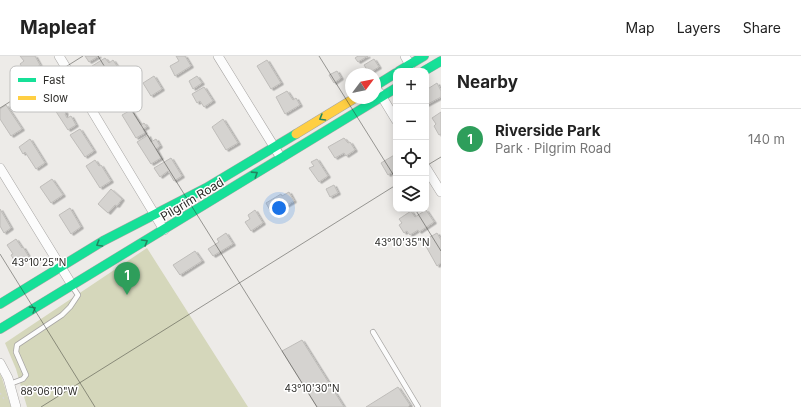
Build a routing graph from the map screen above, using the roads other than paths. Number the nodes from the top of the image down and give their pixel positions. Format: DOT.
graph roads {
  1 [pos="59,56"];
  2 [pos="218,56"];
  3 [pos="405,56"];
  4 [pos="424,56"];
  5 [pos="441,61"];
  6 [pos="410,65"];
  7 [pos="65,66"];
  8 [pos="404,68"];
  9 [pos="429,68"];
  10 [pos="393,75"];
  11 [pos="381,82"];
  12 [pos="393,90"];
  13 [pos="382,97"];
  14 [pos="345,104"];
  15 [pos="93,112"];
  16 [pos="393,115"];
  17 [pos="273,147"];
  18 [pos="281,158"];
  19 [pos="0,168"];
  20 [pos="429,173"];
  21 [pos="441,192"];
  22 [pos="155,215"];
  23 [pos="164,230"];
  24 [pos="61,267"];
  25 [pos="72,285"];
  26 [pos="0,304"];
  27 [pos="0,329"];
  28 [pos="373,332"];
  29 [pos="0,363"];
  30 [pos="10,384"];
  31 [pos="16,407"];
  32 [pos="418,407"];
  1 -- 7 [label="street"];
  2 -- 17 [label="street"];
  3 -- 6 [label="street"];
  4 -- 6 [label="street"];
  5 -- 9 [label="street"];
  6 -- 8 [label="street"];
  10 -- 11 [label="street"];
  12 -- 13 [label="street, Pilgrim Road"];
  13 -- 16 [label="street"];
  13 -- 18 [label="street, Pilgrim Road"];
  14 -- 17 [label="street, Pilgrim Road, one-way"];
  15 -- 22 [label="street"];
  17 -- 18 [label="street"];
  17 -- 22 [label="street, Pilgrim Road"];
  23 -- 18 [label="street, Pilgrim Road, one-way"];
  19 -- 24 [label="street"];
  20 -- 21 [label="street"];
  22 -- 23 [label="street"];
  22 -- 24 [label="street, Pilgrim Road, one-way"];
  25 -- 23 [label="street, Pilgrim Road, one-way"];
  24 -- 25 [label="street"];
  24 -- 26 [label="street, Pilgrim Road"];
  27 -- 25 [label="street, Pilgrim Road, one-way"];
  25 -- 30 [label="lane"];
  28 -- 32 [label="lane"];
  29 -- 30 [label="street"];
  30 -- 31 [label="street"];
}
